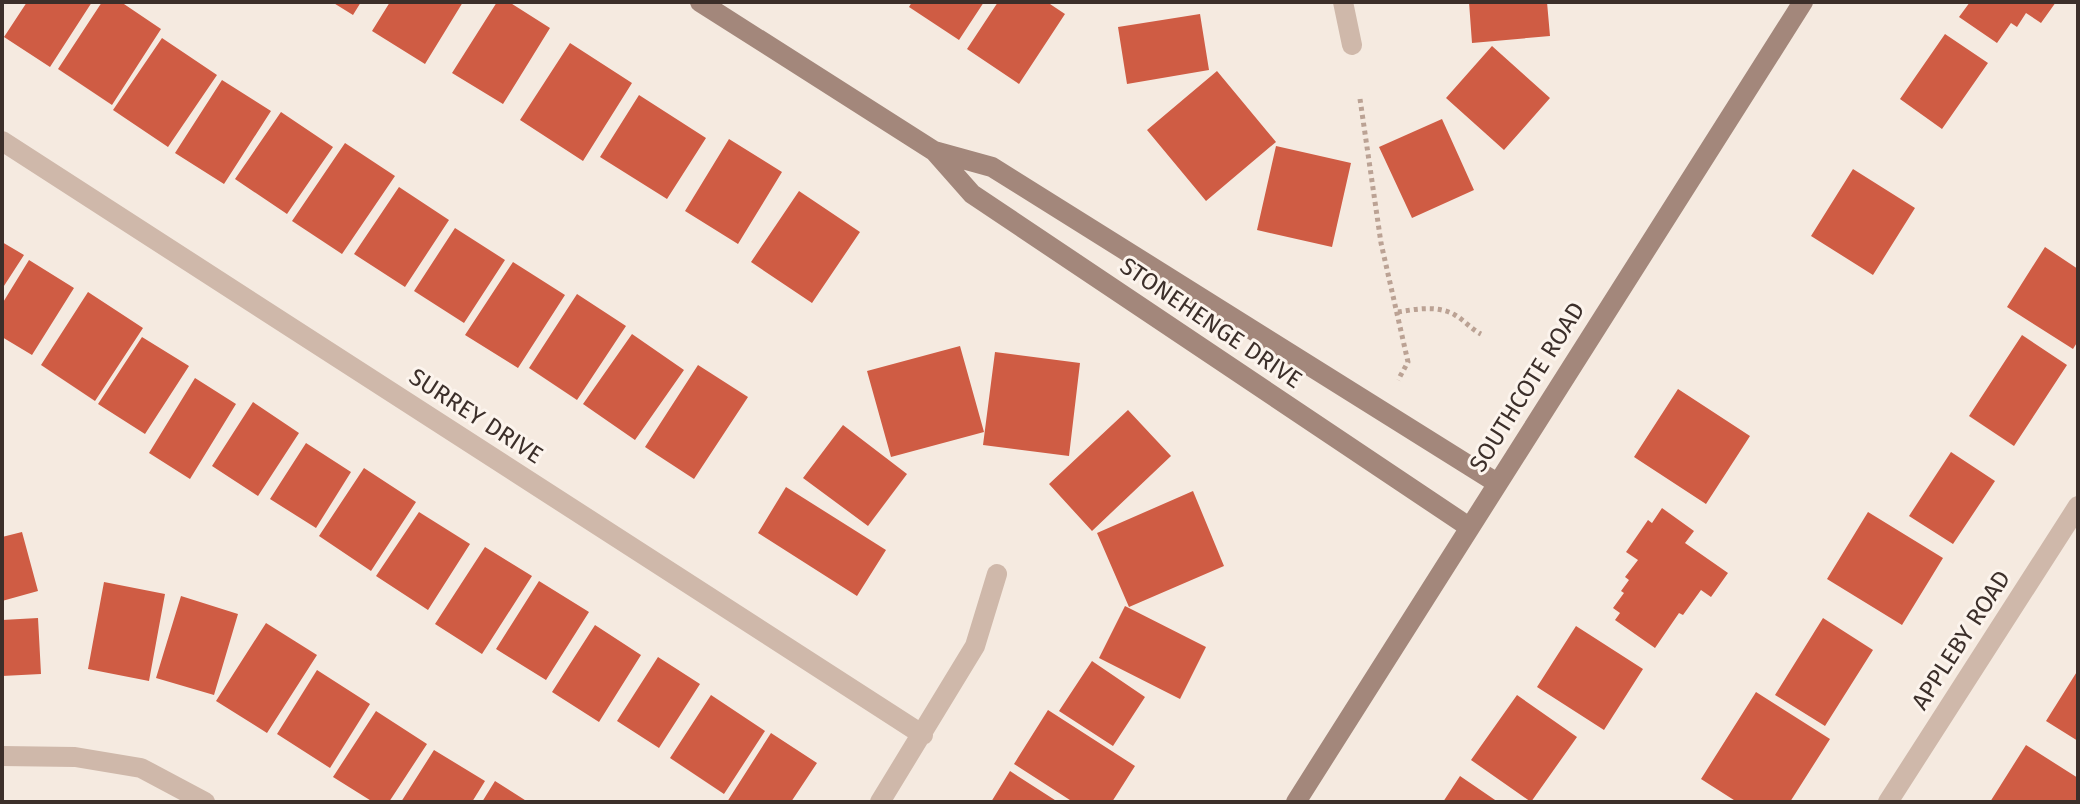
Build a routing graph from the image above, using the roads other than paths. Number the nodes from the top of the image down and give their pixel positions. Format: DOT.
graph roads {
  1 [pos="700,2"];
  2 [pos="1343,2"];
  3 [pos="1803,2"];
  4 [pos="1352,45"];
  5 [pos="2,141"];
  6 [pos="934,151"];
  7 [pos="1497,483"];
  8 [pos="2078,506"];
  9 [pos="1469,527"];
  10 [pos="997,574"];
  11 [pos="923,735"];
  12 [pos="2,756"];
  13 [pos="205,802"];
  14 [pos="880,802"];
  15 [pos="1296,802"];
  16 [pos="1888,802"];
  1 -- 6 [label="street, STONEHENGE DRIVE"];
  2 -- 4 [label="street"];
  3 -- 7 [label="street, SOUTHCOTE ROAD"];
  5 -- 11 [label="street, SURREY DRIVE"];
  6 -- 7 [label="street, STONEHENGE DRIVE"];
  6 -- 9 [label="street, STONEHENGE DRIVE"];
  7 -- 9 [label="street, SOUTHCOTE ROAD"];
  8 -- 16 [label="street, APPLEBY ROAD"];
  9 -- 15 [label="street, SOUTHCOTE ROAD"];
  10 -- 11 [label="street"];
  11 -- 14 [label="street"];
  12 -- 13 [label="street"];
}
